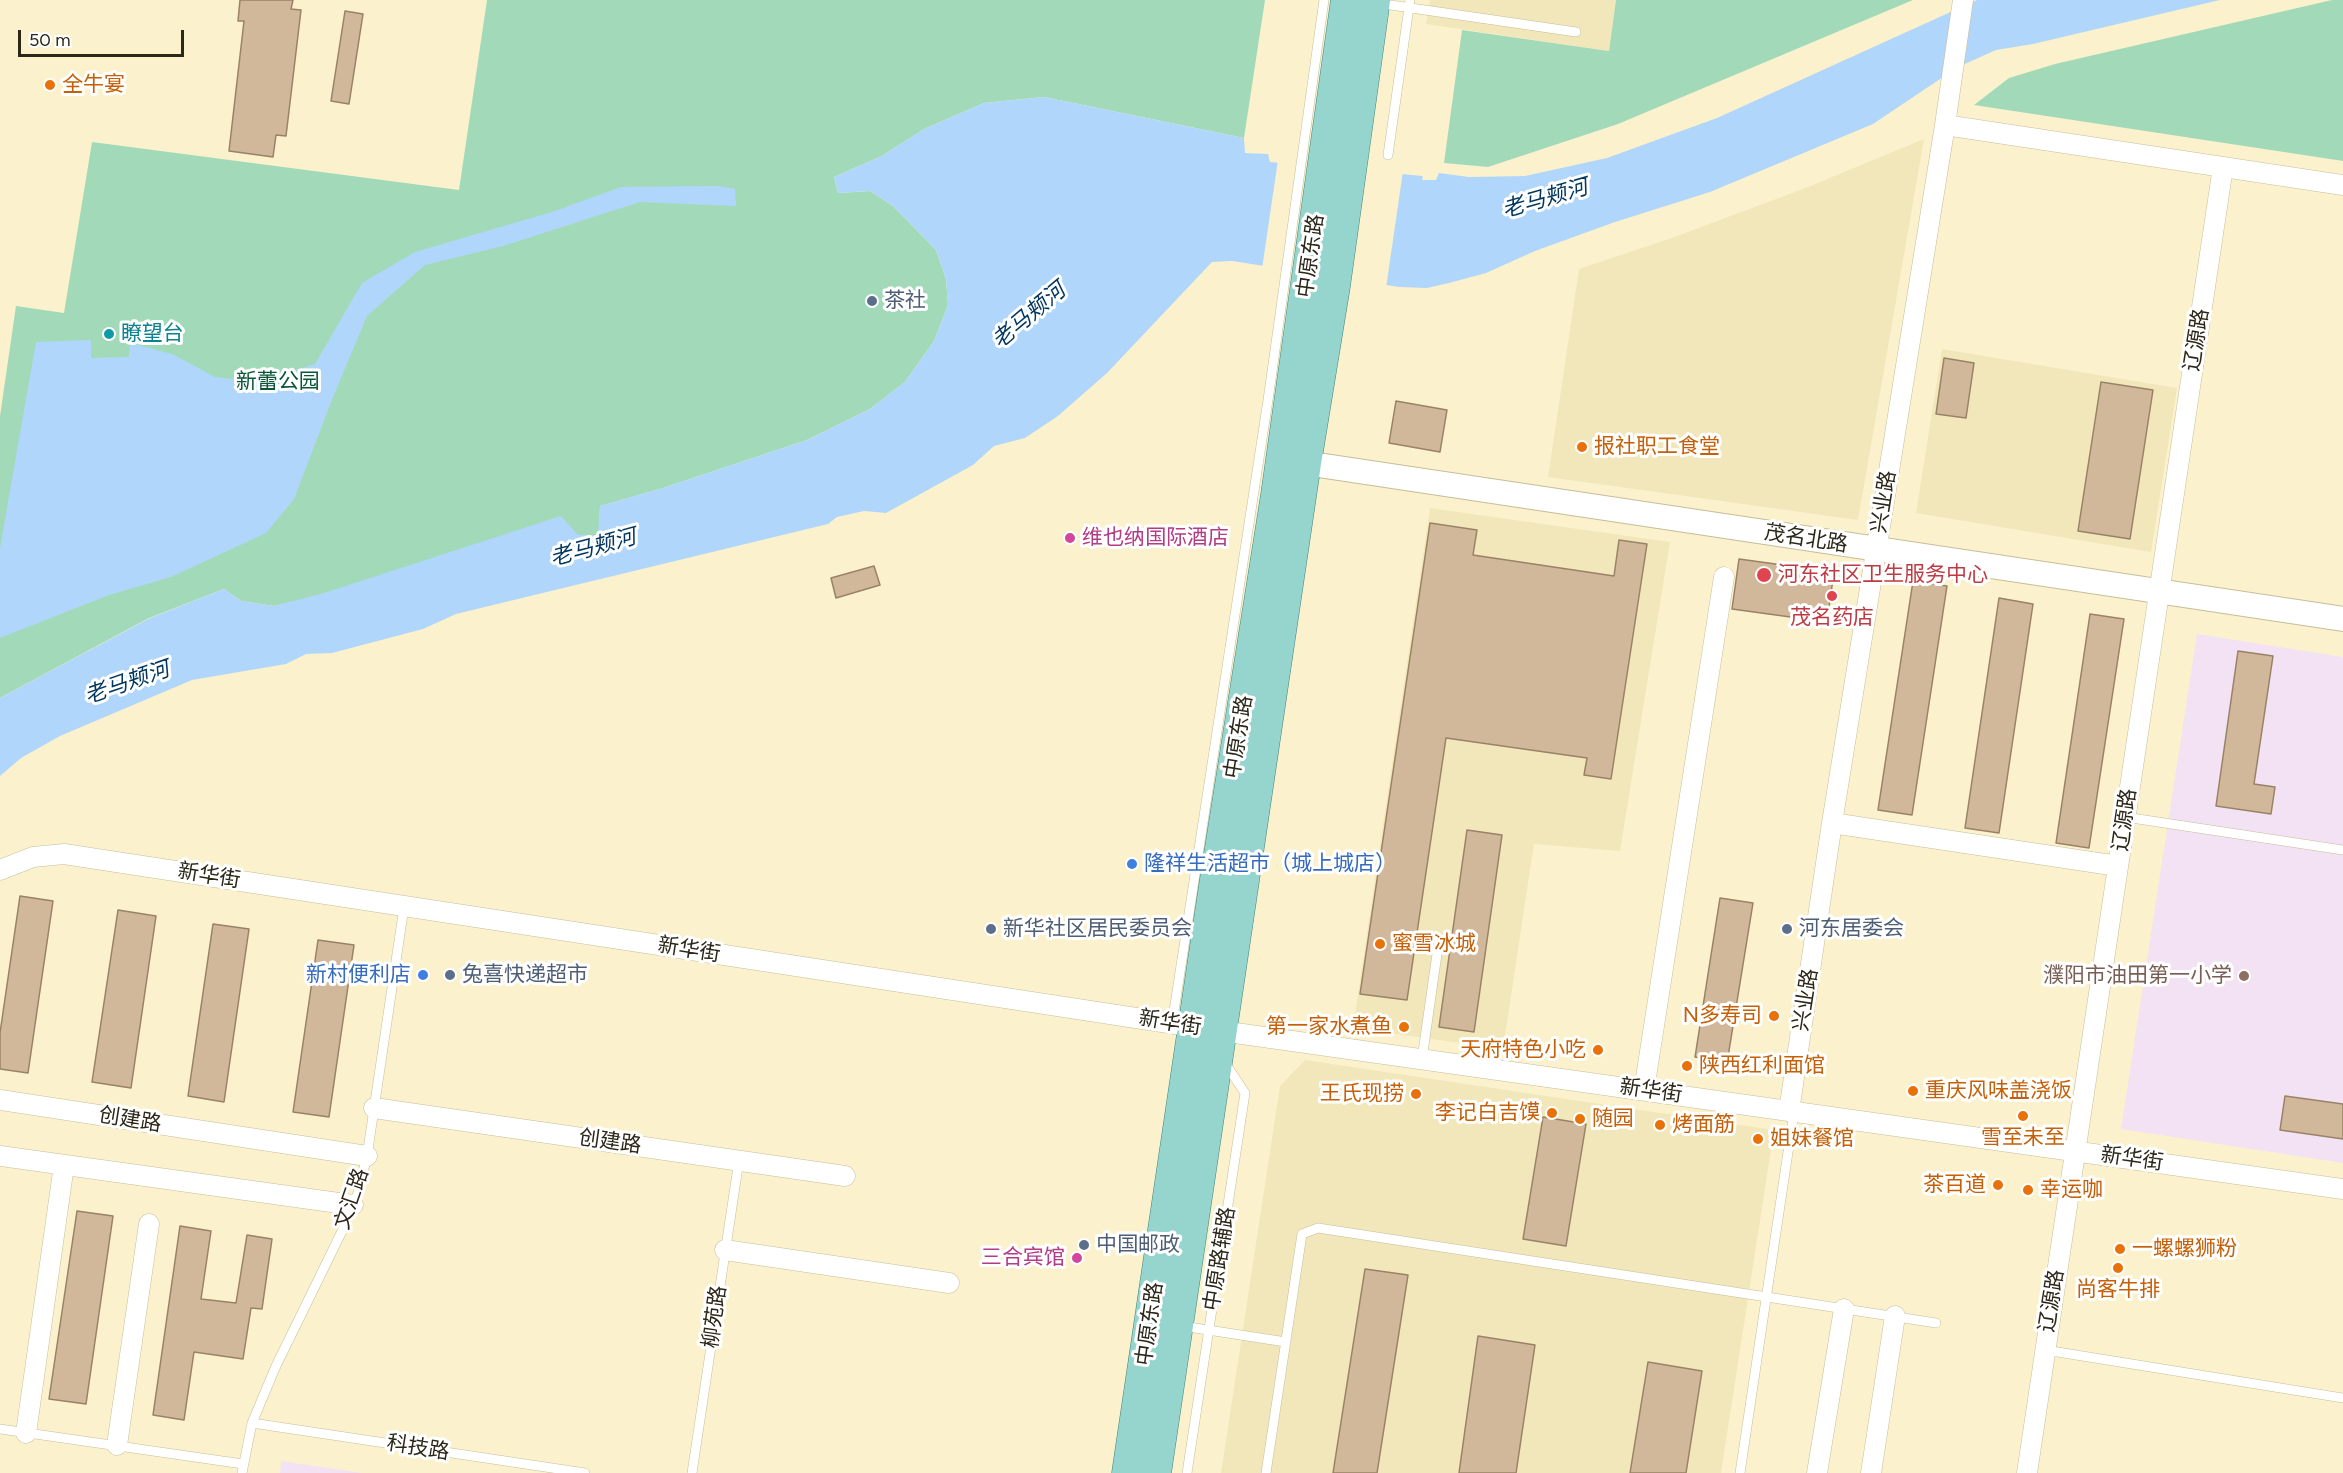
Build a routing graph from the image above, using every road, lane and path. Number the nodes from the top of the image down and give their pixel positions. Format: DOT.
graph roads {
  1 [pos="1324,0"];
  2 [pos="1963,0"];
  3 [pos="1365,1"];
  4 [pos="1409,4"];
  5 [pos="1576,32"];
  6 [pos="1945,125"];
  7 [pos="1327,148"];
  8 [pos="1388,155"];
  9 [pos="2223,167"];
  10 [pos="2343,185"];
  11 [pos="1308,284"];
  12 [pos="1305,463"];
  13 [pos="1876,550"];
  14 [pos="1724,577"];
  15 [pos="2159,591"];
  16 [pos="2343,619"];
  17 [pos="2125,817"];
  18 [pos="1832,823"];
  19 [pos="2343,850"];
  20 [pos="2118,866"];
  21 [pos="0,870"];
  22 [pos="404,907"];
  23 [pos="1439,940"];
  24 [pos="1201,1033"];
  25 [pos="1422,1059"];
  26 [pos="1644,1090"];
  27 [pos="0,1100"];
  28 [pos="374,1108"];
  29 [pos="1791,1111"];
  30 [pos="2075,1151"];
  31 [pos="0,1156"];
  32 [pos="367,1156"];
  33 [pos="739,1160"];
  34 [pos="64,1165"];
  35 [pos="846,1176"];
  36 [pos="2343,1189"];
  37 [pos="353,1205"];
  38 [pos="149,1224"];
  39 [pos="725,1250"];
  40 [pos="950,1283"];
  41 [pos="1766,1297"];
  42 [pos="1844,1309"];
  43 [pos="1895,1316"];
  44 [pos="1936,1323"];
  45 [pos="1177,1326"];
  46 [pos="1209,1330"];
  47 [pos="1286,1342"];
  48 [pos="2045,1350"];
  49 [pos="2343,1398"];
  50 [pos="252,1423"];
  51 [pos="0,1430"];
  52 [pos="26,1433"];
  53 [pos="117,1445"];
  54 [pos="242,1469"];
  55 [pos="585,1473"];
  56 [pos="692,1473"];
  57 [pos="1128,1473"];
  58 [pos="1155,1473"];
  59 [pos="1187,1473"];
  60 [pos="1266,1473"];
  61 [pos="1740,1473"];
  62 [pos="1817,1473"];
  63 [pos="1871,1473"];
  64 [pos="2027,1473"];
  1 -- 7 [label="lane"];
  2 -- 6 [label="street, 兴业路"];
  3 -- 4 [label="lane"];
  3 -- 7 [label="main road, 中原东路"];
  4 -- 5 [label="lane"];
  4 -- 8 [label="lane"];
  6 -- 9 [label="street"];
  6 -- 13 [label="street, 兴业路"];
  7 -- 11 [label="main road, 中原东路"];
  7 -- 11 [label="lane"];
  9 -- 10 [label="street"];
  9 -- 15 [label="street, 辽源路"];
  11 -- 12 [label="main road, 中原东路"];
  11 -- 24 [label="main road, 中原东路"];
  12 -- 13 [label="street, 茂名北路"];
  12 -- 24 [label="main road, 中原东路"];
  13 -- 15 [label="street, 茂名北路"];
  13 -- 18 [label="street, 兴业路"];
  14 -- 26 [label="street"];
  15 -- 16 [label="street, 茂名北路"];
  15 -- 17 [label="street, 辽源路"];
  17 -- 19 [label="lane"];
  17 -- 20 [label="street, 辽源路"];
  18 -- 20 [label="street"];
  18 -- 29 [label="street, 兴业路"];
  20 -- 30 [label="street, 辽源路"];
  21 -- 22 [label="street, 新华街"];
  22 -- 24 [label="street, 新华街"];
  22 -- 28 [label="lane, 文汇路"];
  23 -- 25 [label="lane"];
  24 -- 25 [label="street, 新华街"];
  24 -- 45 [label="main road, 中原东路"];
  24 -- 46 [label="lane, 中原路辅路"];
  24 -- 57 [label="main road, 中原东路"];
  25 -- 26 [label="street, 新华街"];
  26 -- 29 [label="street, 新华街"];
  27 -- 32 [label="street, 创建路"];
  28 -- 32 [label="lane, 文汇路"];
  28 -- 33 [label="street, 创建路"];
  29 -- 30 [label="street, 新华街"];
  29 -- 41 [label="lane"];
  30 -- 36 [label="street, 新华街"];
  30 -- 48 [label="street, 辽源路"];
  31 -- 34 [label="street"];
  32 -- 37 [label="lane, 文汇路"];
  33 -- 35 [label="street, 创建路"];
  33 -- 39 [label="lane, 柳苑路"];
  34 -- 37 [label="street"];
  34 -- 52 [label="street"];
  37 -- 50 [label="lane, 文汇路"];
  38 -- 53 [label="street"];
  39 -- 40 [label="street"];
  39 -- 56 [label="lane, 柳苑路"];
  41 -- 42 [label="lane"];
  41 -- 47 [label="lane"];
  41 -- 61 [label="lane"];
  42 -- 43 [label="lane"];
  42 -- 62 [label="street"];
  43 -- 44 [label="lane"];
  43 -- 63 [label="street"];
  45 -- 46 [label="lane"];
  45 -- 58 [label="main road, 中原东路"];
  46 -- 47 [label="lane"];
  46 -- 59 [label="lane, 中原路辅路"];
  47 -- 60 [label="lane"];
  48 -- 49 [label="lane"];
  48 -- 64 [label="street, 辽源路"];
  50 -- 54 [label="lane, 文汇路"];
  50 -- 55 [label="lane, 科技路"];
  51 -- 52 [label="lane"];
  52 -- 53 [label="lane"];
  53 -- 54 [label="lane"];
}
